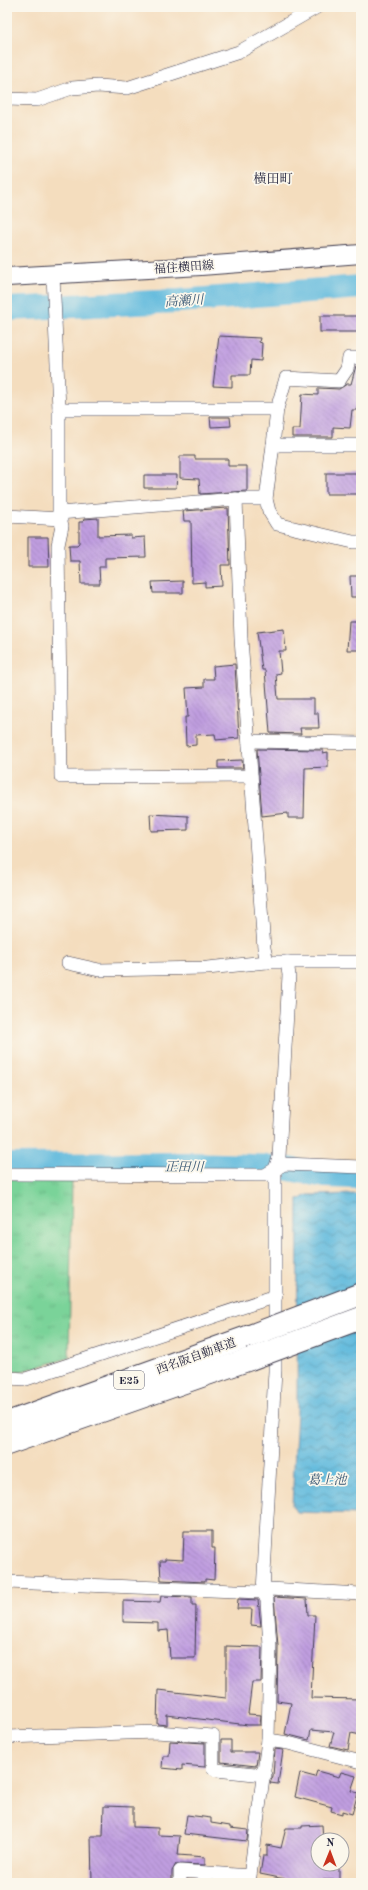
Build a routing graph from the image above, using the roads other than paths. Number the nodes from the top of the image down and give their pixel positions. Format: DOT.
graph roads {
  1 [pos="317,7"];
  2 [pos="7,99"];
  3 [pos="361,254"];
  4 [pos="7,277"];
  5 [pos="54,280"];
  6 [pos="361,358"];
  7 [pos="59,409"];
  8 [pos="277,409"];
  9 [pos="273,445"];
  10 [pos="361,445"];
  11 [pos="236,499"];
  12 [pos="266,499"];
  13 [pos="7,516"];
  14 [pos="60,516"];
  15 [pos="361,542"];
  16 [pos="249,741"];
  17 [pos="361,743"];
  18 [pos="251,776"];
  19 [pos="267,962"];
  20 [pos="287,962"];
  21 [pos="361,962"];
  22 [pos="68,963"];
  23 [pos="361,1167"];
  24 [pos="275,1169"];
  25 [pos="7,1174"];
  26 [pos="361,1294"];
  27 [pos="276,1296"];
  28 [pos="361,1318"];
  29 [pos="7,1378"];
  30 [pos="7,1423"];
  31 [pos="7,1445"];
  32 [pos="7,1582"];
  33 [pos="263,1592"];
  34 [pos="361,1594"];
  35 [pos="7,1737"];
  36 [pos="268,1740"];
  37 [pos="361,1762"];
  38 [pos="265,1776"];
  39 [pos="180,1883"];
  1 -- 2 [label="street"];
  3 -- 5 [label="main road, 福住横田線"];
  4 -- 5 [label="main road, 福住横田線"];
  5 -- 7 [label="street"];
  6 -- 8 [label="street"];
  7 -- 8 [label="street"];
  7 -- 14 [label="street"];
  8 -- 9 [label="street"];
  9 -- 10 [label="street"];
  9 -- 12 [label="street"];
  11 -- 12 [label="street"];
  11 -- 14 [label="street"];
  11 -- 16 [label="street"];
  12 -- 15 [label="street"];
  13 -- 14 [label="street"];
  14 -- 18 [label="street"];
  16 -- 17 [label="street"];
  16 -- 18 [label="street"];
  18 -- 19 [label="street"];
  19 -- 20 [label="street"];
  19 -- 22 [label="street"];
  20 -- 21 [label="street"];
  20 -- 24 [label="street"];
  23 -- 24 [label="street"];
  24 -- 25 [label="street"];
  24 -- 27 [label="street"];
  26 -- 30 [label="highway, 西名阪自動車道 / E25, bridge"];
  27 -- 29 [label="street"];
  27 -- 33 [label="street"];
  28 -- 31 [label="highway, 西名阪自動車道 / E25, bridge"];
  32 -- 33 [label="street"];
  33 -- 34 [label="street"];
  33 -- 36 [label="street"];
  35 -- 38 [label="street"];
  36 -- 37 [label="street"];
  36 -- 38 [label="street"];
  38 -- 39 [label="street"];
}
